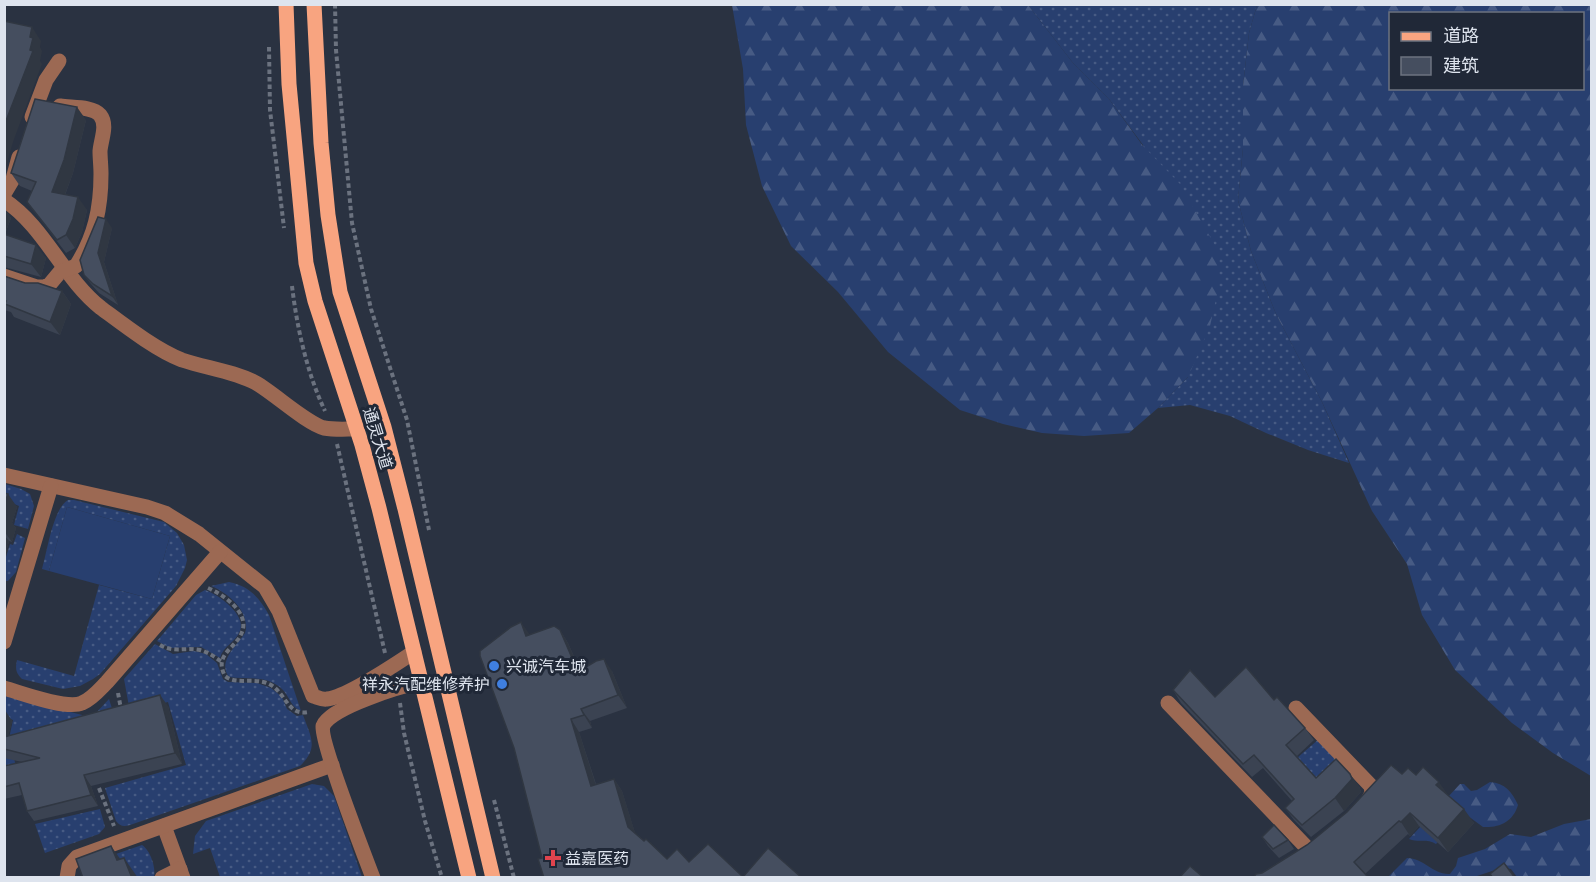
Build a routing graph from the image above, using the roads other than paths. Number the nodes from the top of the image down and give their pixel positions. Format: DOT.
graph roads {
  1 [pos="286,4"];
  2 [pos="314,4"];
  3 [pos="59,62"];
  4 [pos="39,100"];
  5 [pos="4,194"];
  6 [pos="4,200"];
  7 [pos="66,270"];
  8 [pos="4,276"];
  9 [pos="356,429"];
  10 [pos="4,475"];
  11 [pos="51,486"];
  12 [pos="220,552"];
  13 [pos="11,593"];
  14 [pos="4,642"];
  15 [pos="414,652"];
  16 [pos="422,682"];
  17 [pos="4,688"];
  18 [pos="1168,703"];
  19 [pos="1296,708"];
  20 [pos="318,710"];
  21 [pos="332,765"];
  22 [pos="1356,812"];
  23 [pos="164,826"];
  24 [pos="1324,840"];
  25 [pos="181,873"];
  26 [pos="67,878"];
  27 [pos="162,878"];
  28 [pos="373,878"];
  29 [pos="469,878"];
  30 [pos="493,878"];
  1 -- 9 [label="main road, 通灵大道"];
  2 -- 30 [label="main road, 通灵大道"];
  3 -- 4 [label="street"];
  4 -- 5 [label="street"];
  4 -- 7 [label="street"];
  6 -- 7 [label="street"];
  7 -- 8 [label="street"];
  7 -- 9 [label="street"];
  9 -- 15 [label="main road, 通灵大道"];
  10 -- 11 [label="street"];
  11 -- 12 [label="street"];
  11 -- 13 [label="street"];
  12 -- 17 [label="street"];
  12 -- 20 [label="street"];
  13 -- 14 [label="street"];
  15 -- 16 [label="main road, 通灵大道"];
  15 -- 20 [label="street"];
  16 -- 20 [label="street"];
  16 -- 29 [label="main road, 通灵大道"];
  18 -- 24 [label="street"];
  19 -- 22 [label="street"];
  20 -- 21 [label="street"];
  21 -- 23 [label="street"];
  21 -- 28 [label="street"];
  23 -- 25 [label="street"];
  23 -- 26 [label="street"];
  25 -- 27 [label="street"];
}
